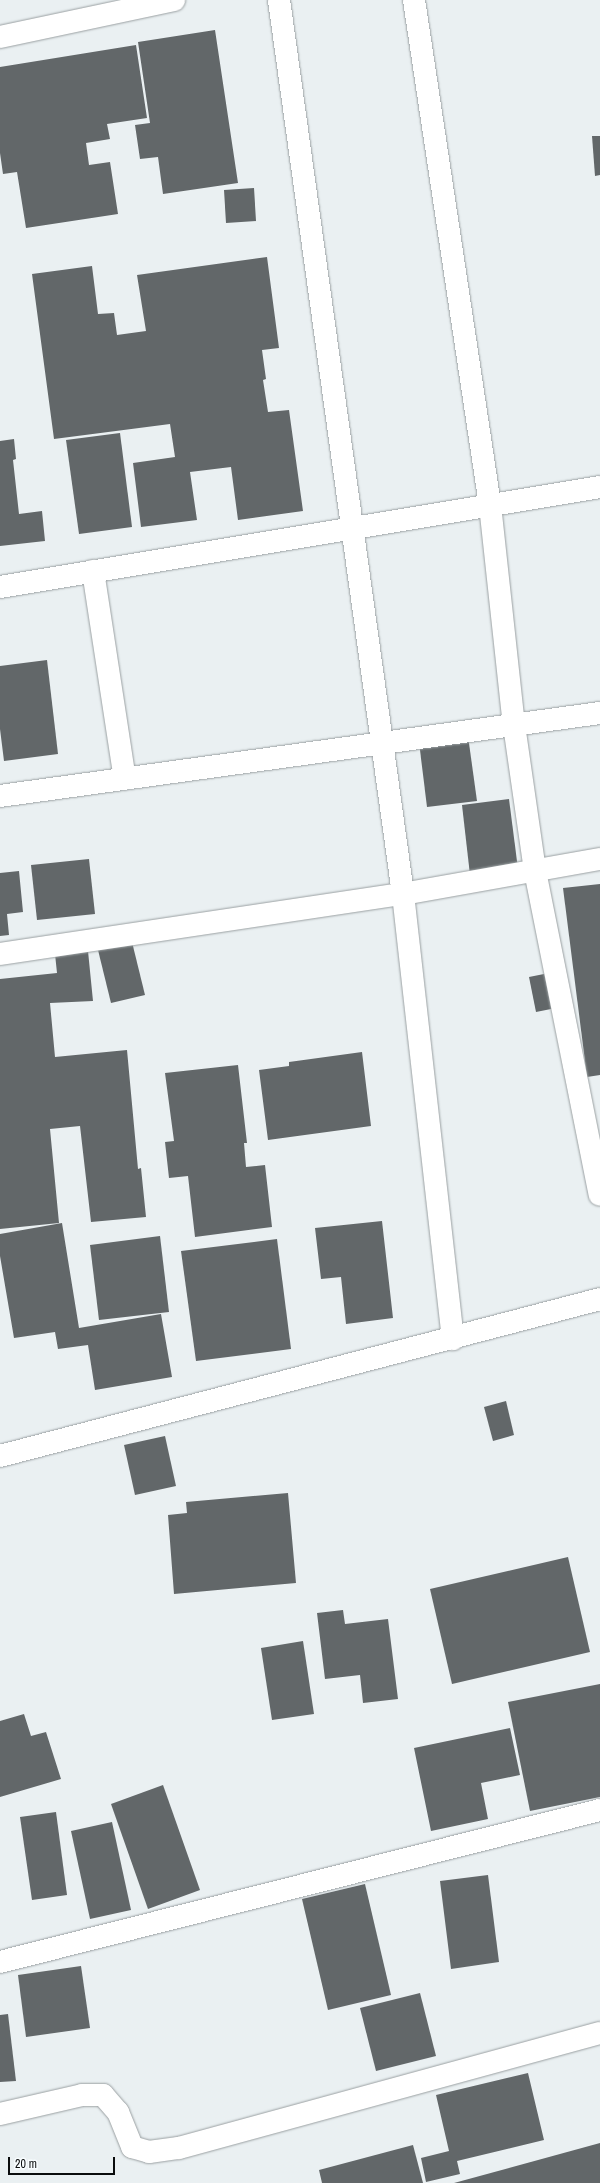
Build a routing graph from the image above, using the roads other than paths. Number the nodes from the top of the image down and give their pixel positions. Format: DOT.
graph roads {
  1 [pos="174,0"];
  2 [pos="279,0"];
  3 [pos="414,0"];
  4 [pos="0,37"];
  5 [pos="600,486"];
  6 [pos="490,504"];
  7 [pos="351,527"];
  8 [pos="93,571"];
  9 [pos="0,587"];
  10 [pos="600,713"];
  11 [pos="514,725"];
  12 [pos="382,743"];
  13 [pos="125,779"];
  14 [pos="0,796"];
  15 [pos="600,859"];
  16 [pos="534,871"];
  17 [pos="403,894"];
  18 [pos="0,954"];
  19 [pos="600,1195"];
  20 [pos="600,1299"];
  21 [pos="453,1339"];
  22 [pos="0,1456"];
  23 [pos="600,1810"];
  24 [pos="0,1962"];
  25 [pos="600,2033"];
  26 [pos="0,2114"];
  1 -- 4 [label="street"];
  2 -- 7 [label="street"];
  3 -- 6 [label="street"];
  5 -- 6 [label="street"];
  6 -- 7 [label="street"];
  6 -- 11 [label="street"];
  7 -- 8 [label="street"];
  7 -- 12 [label="street"];
  8 -- 9 [label="street"];
  8 -- 13 [label="street"];
  10 -- 11 [label="street"];
  11 -- 12 [label="street"];
  11 -- 16 [label="street"];
  12 -- 13 [label="street"];
  12 -- 17 [label="street"];
  13 -- 14 [label="street"];
  15 -- 16 [label="street"];
  16 -- 17 [label="street"];
  16 -- 19 [label="street"];
  17 -- 18 [label="street"];
  17 -- 21 [label="street"];
  20 -- 21 [label="street"];
  21 -- 22 [label="street"];
  23 -- 24 [label="street"];
  25 -- 26 [label="street"];
}
